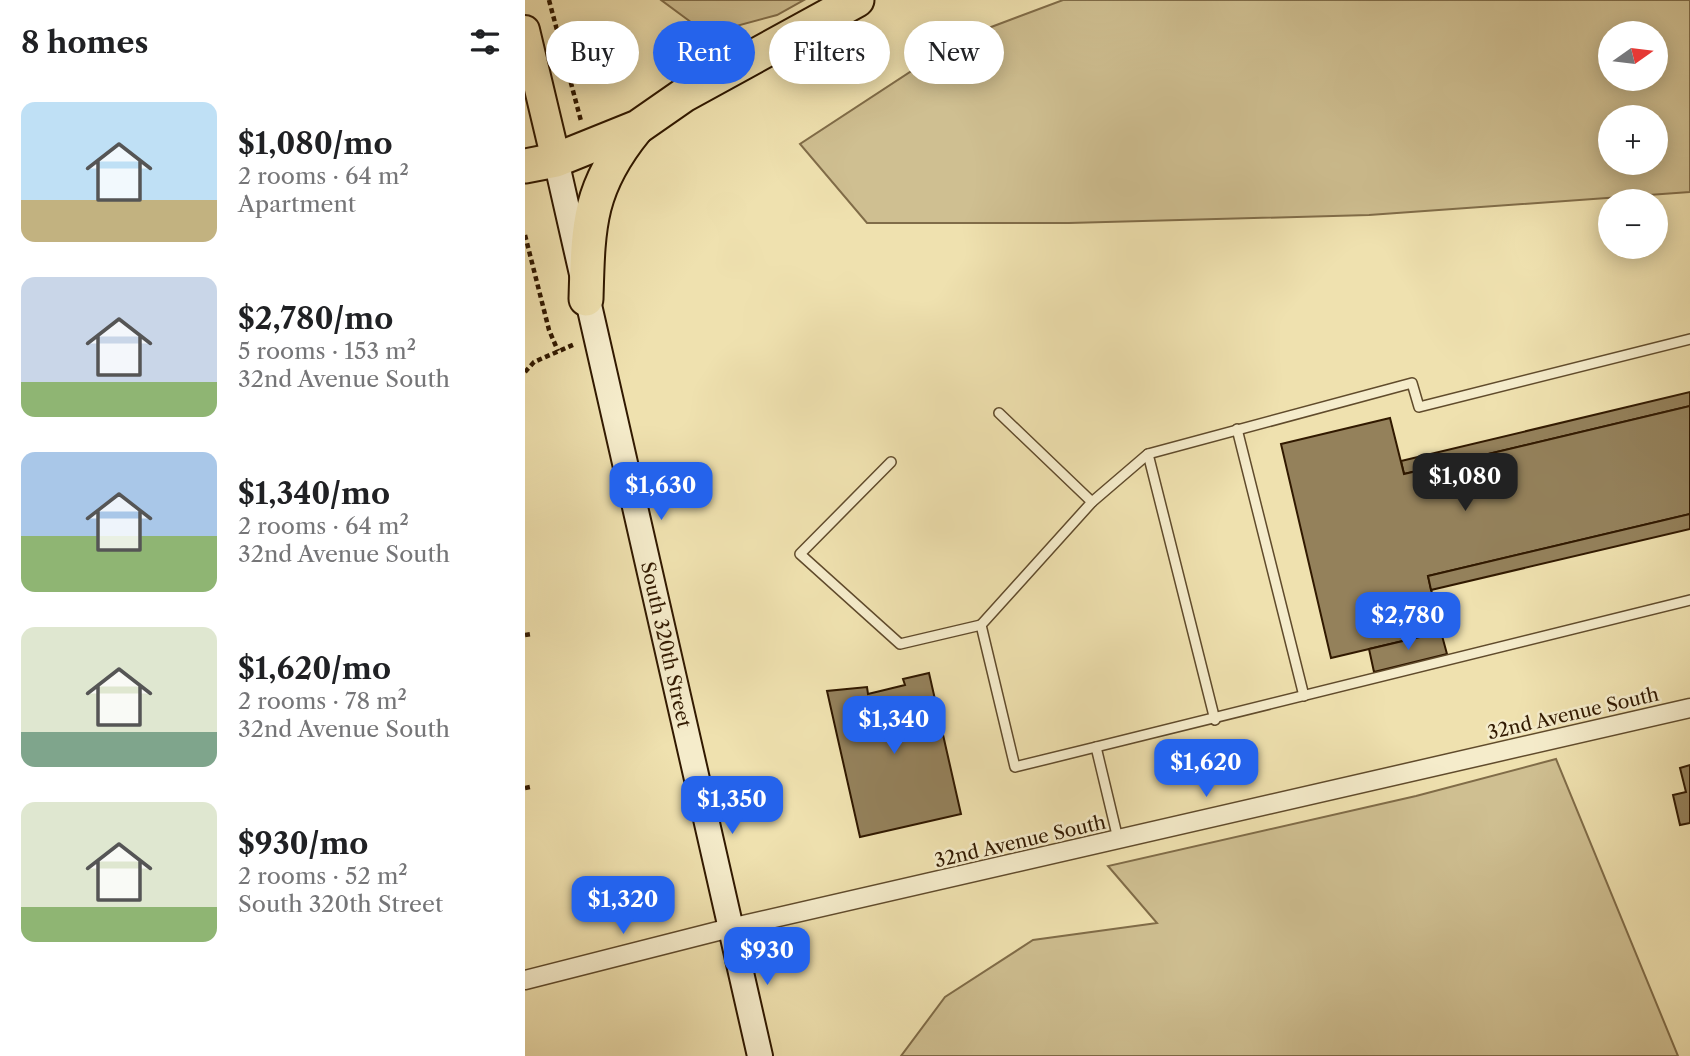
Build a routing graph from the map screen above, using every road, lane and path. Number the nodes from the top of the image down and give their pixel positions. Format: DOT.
graph roads {
  1 [pos="549,0"];
  2 [pos="857,0"];
  3 [pos="525,30"];
  4 [pos="638,127"];
  5 [pos="583,129"];
  6 [pos="540,163"];
  7 [pos="525,235"];
  8 [pos="586,299"];
  9 [pos="594,335"];
  10 [pos="1690,339"];
  11 [pos="558,351"];
  12 [pos="525,372"];
  13 [pos="999,413"];
  14 [pos="1237,429"];
  15 [pos="1148,454"];
  16 [pos="891,462"];
  17 [pos="1092,502"];
  18 [pos="1690,600"];
  19 [pos="981,625"];
  20 [pos="1304,696"];
  21 [pos="1690,708"];
  22 [pos="1215,720"];
  23 [pos="1096,747"];
  24 [pos="1118,839"];
  25 [pos="730,928"];
  26 [pos="525,980"];
  27 [pos="760,1056"];
  1 -- 5 [label="path"];
  2 -- 4 [label="highway"];
  3 -- 6 [label="main road, South 320th Street"];
  4 -- 6 [label="highway"];
  4 -- 8 [label="highway"];
  6 -- 8 [label="main road, South 320th Street"];
  7 -- 11 [label="path"];
  8 -- 9 [label="main road, South 320th Street"];
  9 -- 11 [label="path"];
  9 -- 25 [label="main road, South 320th Street"];
  10 -- 14 [label="lane"];
  11 -- 12 [label="path"];
  13 -- 17 [label="lane"];
  14 -- 15 [label="lane"];
  14 -- 20 [label="lane"];
  15 -- 17 [label="lane"];
  15 -- 22 [label="lane"];
  16 -- 19 [label="lane"];
  17 -- 19 [label="lane"];
  18 -- 20 [label="lane"];
  19 -- 23 [label="lane"];
  20 -- 22 [label="lane"];
  21 -- 24 [label="street, 32nd Avenue South"];
  22 -- 23 [label="lane"];
  23 -- 24 [label="lane"];
  24 -- 25 [label="street, 32nd Avenue South"];
  25 -- 26 [label="street, 32nd Avenue South"];
  25 -- 27 [label="main road, South 320th Street"];
}
